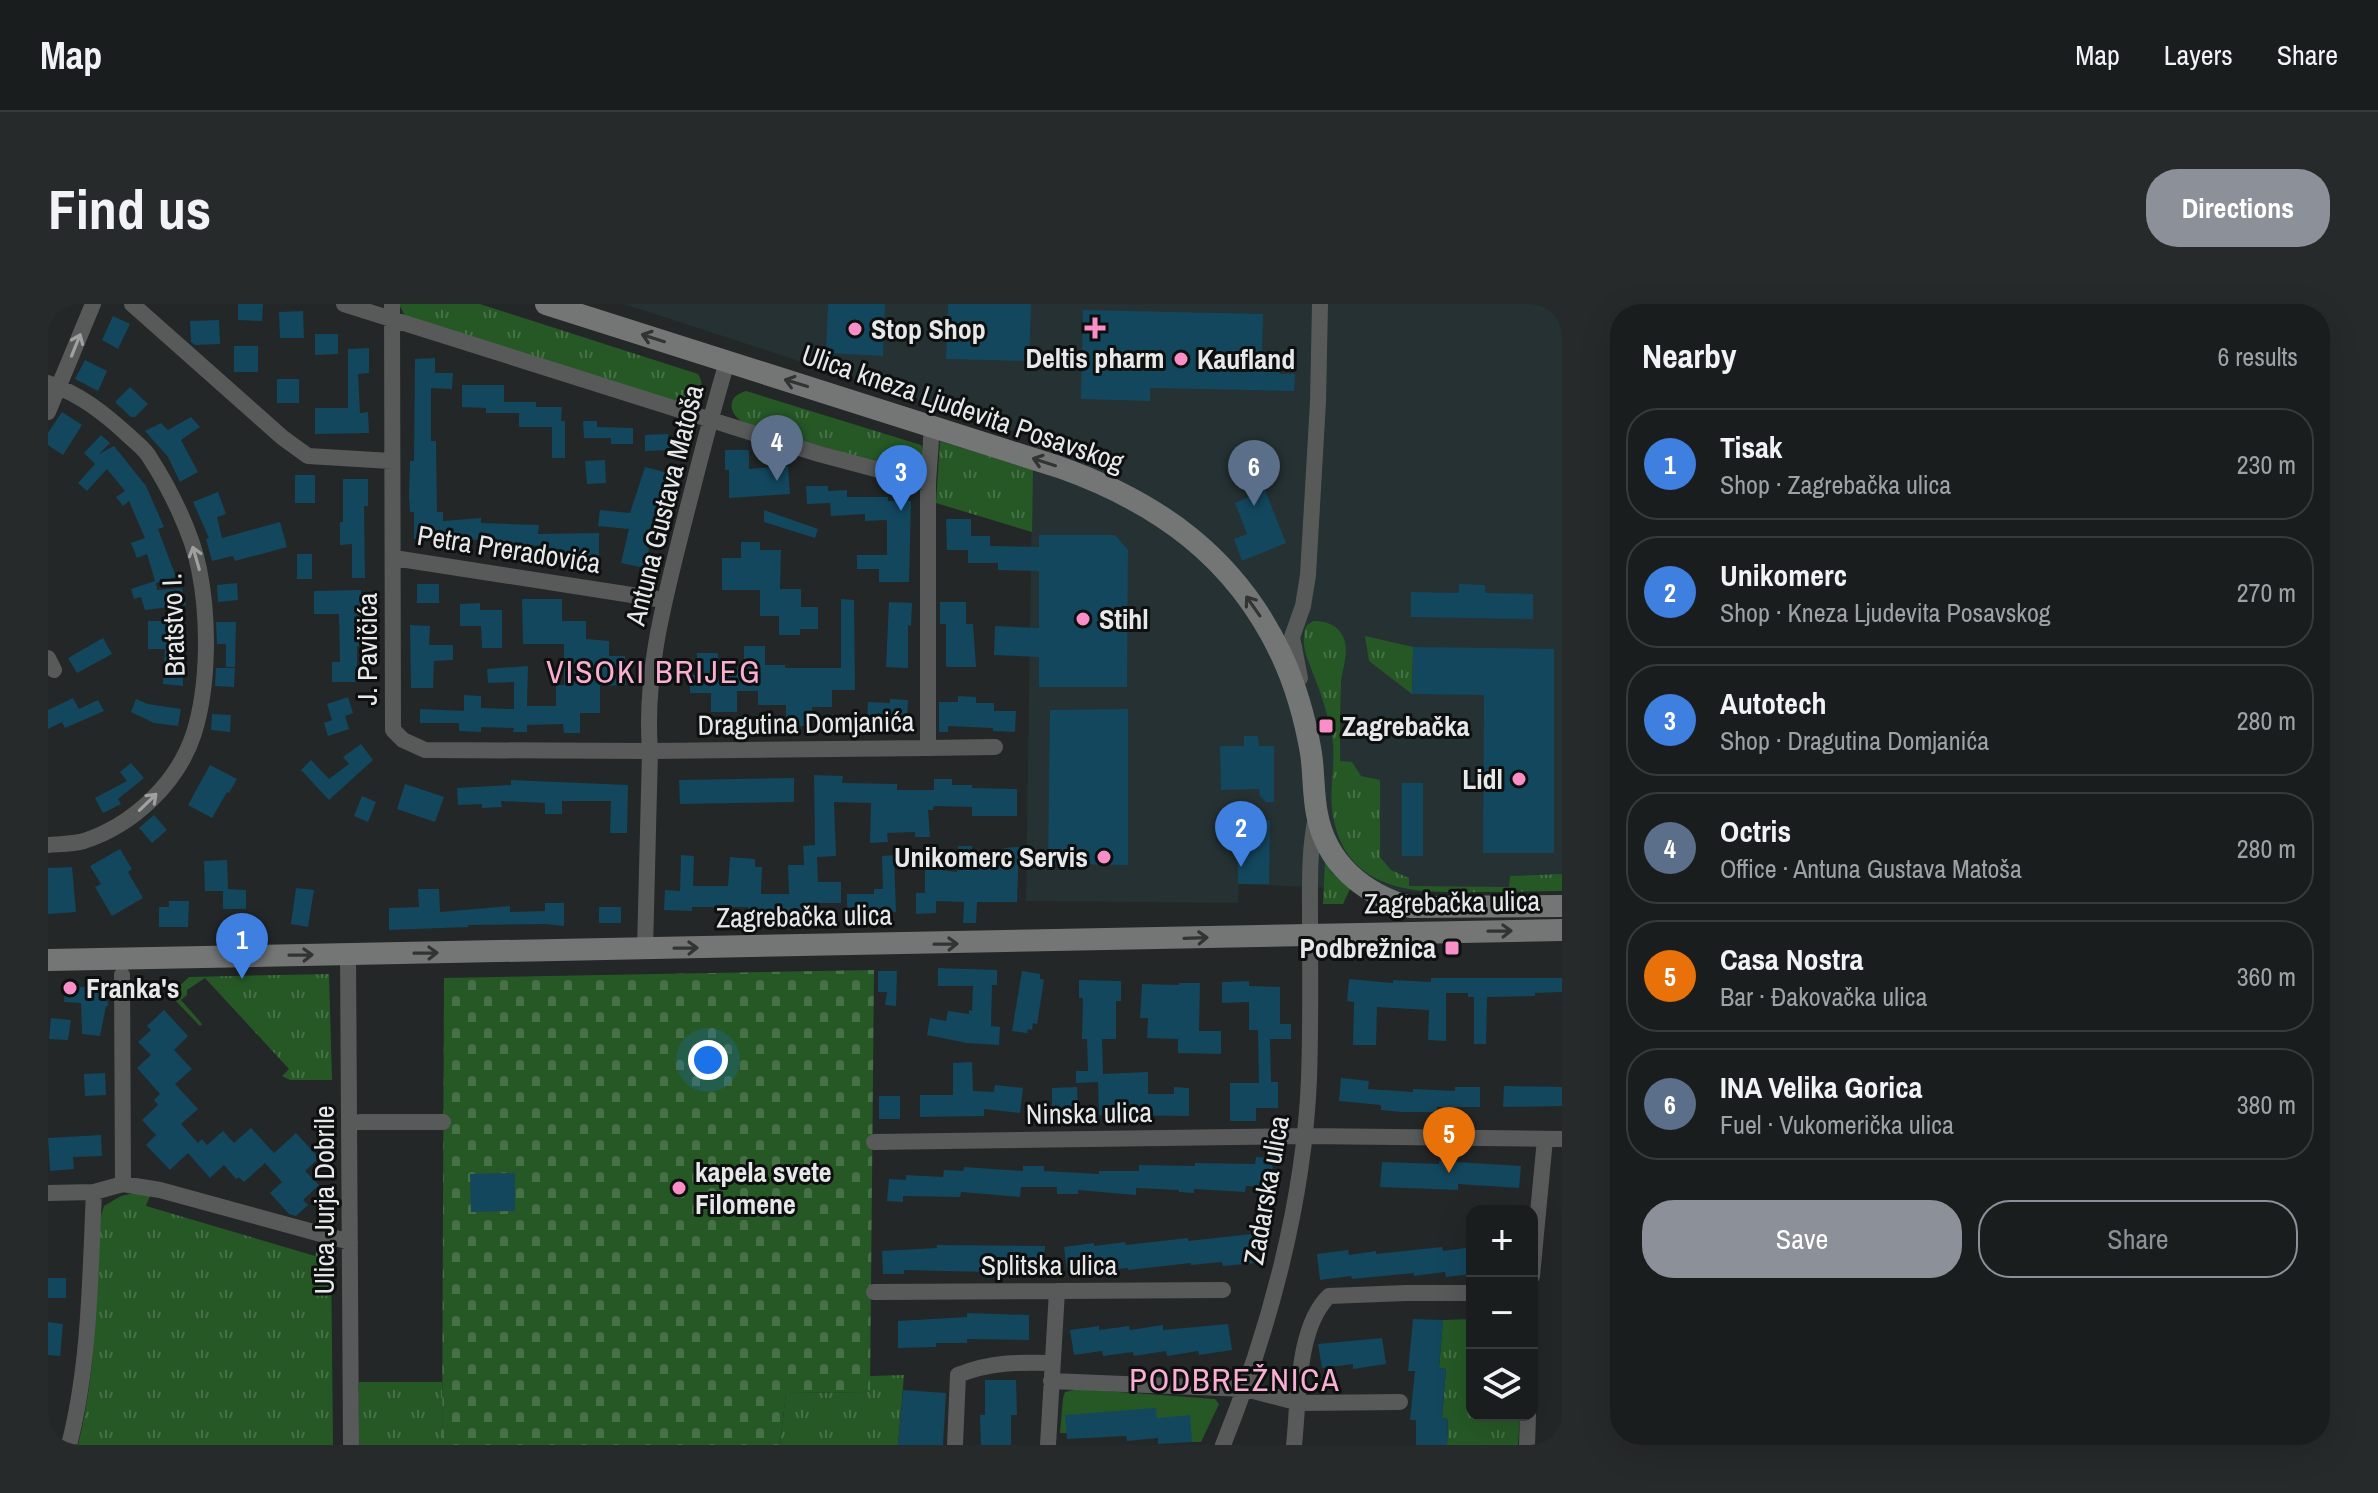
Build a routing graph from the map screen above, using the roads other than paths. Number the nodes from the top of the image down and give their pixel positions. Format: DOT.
graph roads {
  1 [pos="93,304"];
  2 [pos="132,304"];
  3 [pos="344,304"];
  4 [pos="546,304"];
  5 [pos="1320,304"];
  6 [pos="392,313"];
  7 [pos="727,362"];
  8 [pos="53,385"];
  9 [pos="48,412"];
  10 [pos="711,418"];
  11 [pos="932,426"];
  12 [pos="391,461"];
  13 [pos="928,483"];
  14 [pos="394,558"];
  15 [pos="664,600"];
  16 [pos="1304,715"];
  17 [pos="995,747"];
  18 [pos="928,748"];
  19 [pos="650,751"];
  20 [pos="1317,812"];
  21 [pos="48,845"];
  22 [pos="1562,906"];
  23 [pos="1503,908"];
  24 [pos="1562,930"];
  25 [pos="1310,935"];
  26 [pos="645,949"];
  27 [pos="348,954"];
  28 [pos="48,960"];
  29 [pos="122,975"];
  30 [pos="360,1122"];
  31 [pos="443,1122"];
  32 [pos="1305,1136"];
  33 [pos="1554,1139"];
  34 [pos="874,1142"];
  35 [pos="123,1184"];
  36 [pos="94,1192"];
  37 [pos="48,1193"];
  38 [pos="1538,1239"];
  39 [pos="350,1242"];
  40 [pos="1223,1290"];
  41 [pos="1057,1291"];
  42 [pos="874,1292"];
  43 [pos="1466,1293"];
  44 [pos="1052,1363"];
  45 [pos="1051,1381"];
  46 [pos="1246,1389"];
  47 [pos="1400,1402"];
  48 [pos="1299,1403"];
  49 [pos="1528,1421"];
  50 [pos="69,1445"];
  51 [pos="351,1445"];
  52 [pos="955,1445"];
  53 [pos="1048,1445"];
  54 [pos="1223,1445"];
  55 [pos="1294,1445"];
  56 [pos="1527,1445"];
  8 -- 1 [label="street, one-way"];
  2 -- 12 [label="street"];
  3 -- 6 [label="street"];
  7 -- 4 [label="main road, Ulica kneza Ljudevita Posavskog, one-way"];
  5 -- 16 [label="street"];
  6 -- 10 [label="street"];
  6 -- 12 [label="street, J. Pavičića"];
  7 -- 10 [label="street, Antuna Gustava Matoša"];
  11 -- 7 [label="main road, Ulica kneza Ljudevita Posavskog, one-way"];
  8 -- 9 [label="street"];
  21 -- 8 [label="street, Bratstvo I., one-way"];
  10 -- 13 [label="street"];
  10 -- 15 [label="street, Antuna Gustava Matoša"];
  11 -- 13 [label="street, Dragutina Domjanića"];
  16 -- 11 [label="main road, Ulica kneza Ljudevita Posavskog, one-way"];
  12 -- 14 [label="street, J. Pavičića"];
  13 -- 18 [label="street, Dragutina Domjanića"];
  14 -- 15 [label="street, Petra Preradovića"];
  14 -- 19 [label="street, J. Pavičića"];
  15 -- 19 [label="street, Antuna Gustava Matoša"];
  16 -- 20 [label="main road, Ulica kneza Ljudevita Posavskog"];
  17 -- 18 [label="street"];
  18 -- 19 [label="street, Dragutina Domjanića"];
  19 -- 26 [label="street, Antuna Gustava Matoša"];
  20 -- 23 [label="main road, Zagrebačka ulica"];
  20 -- 25 [label="street, Zadarska ulica"];
  22 -- 23 [label="main road, Zagrebačka ulica"];
  23 -- 25 [label="main road"];
  25 -- 24 [label="main road, Zagrebačka ulica, one-way"];
  26 -- 25 [label="main road, Zagrebačka ulica, one-way"];
  25 -- 32 [label="street, Zadarska ulica"];
  27 -- 26 [label="main road, Zagrebačka ulica, one-way"];
  28 -- 27 [label="main road, Zagrebačka ulica, one-way"];
  27 -- 39 [label="street, Ulica Jurja Dobrile"];
  29 -- 35 [label="street"];
  30 -- 31 [label="street"];
  32 -- 33 [label="street, Ninska ulica"];
  32 -- 34 [label="street, Ninska ulica"];
  32 -- 46 [label="street, Zadarska ulica"];
  33 -- 38 [label="street"];
  35 -- 36 [label="street"];
  35 -- 39 [label="street"];
  36 -- 37 [label="street"];
  36 -- 50 [label="street"];
  39 -- 51 [label="street, Ulica Jurja Dobrile"];
  40 -- 41 [label="street, Splitska ulica"];
  41 -- 42 [label="street, Splitska ulica"];
  41 -- 44 [label="street"];
  43 -- 48 [label="street"];
  44 -- 45 [label="street"];
  44 -- 52 [label="street"];
  45 -- 46 [label="street"];
  45 -- 53 [label="street"];
  46 -- 48 [label="street"];
  46 -- 54 [label="street, Zadarska ulica"];
  47 -- 48 [label="street"];
  48 -- 55 [label="street"];
  49 -- 56 [label="street"];
}
